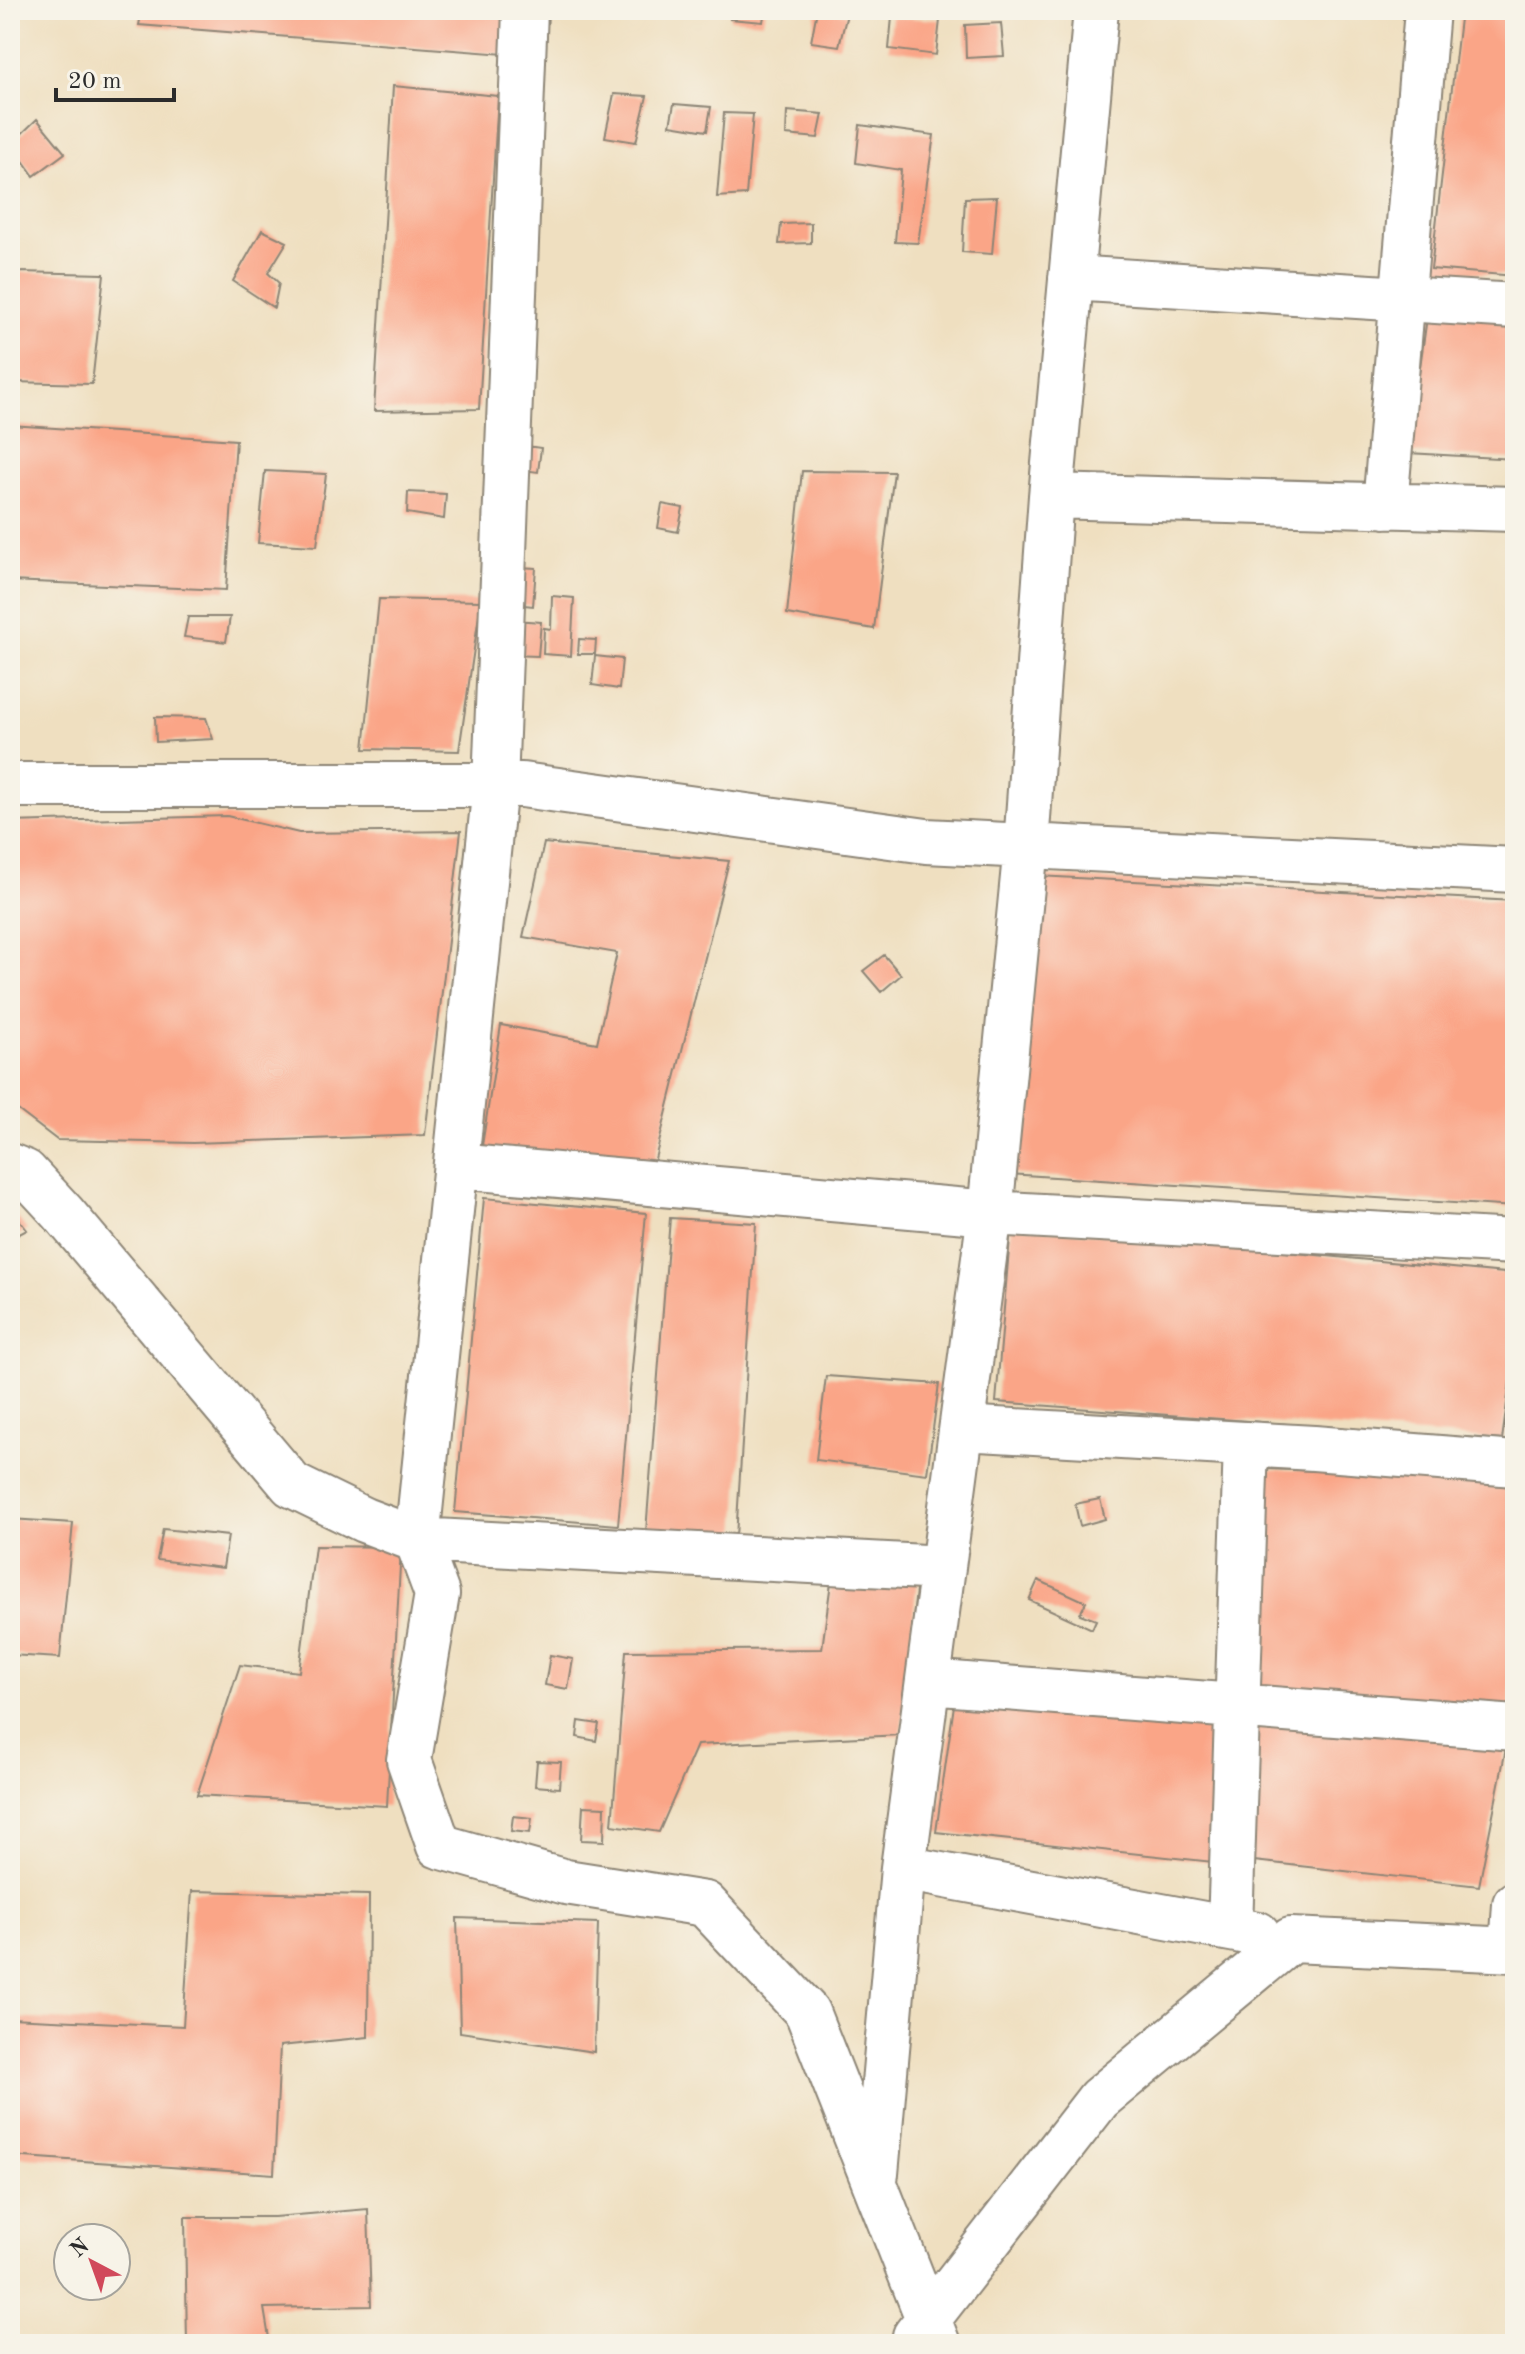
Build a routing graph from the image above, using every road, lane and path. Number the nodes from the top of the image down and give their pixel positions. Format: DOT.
graph roads {
  1 [pos="525,10"];
  2 [pos="1096,10"];
  3 [pos="1427,10"];
  4 [pos="1071,278"];
  5 [pos="1403,299"];
  6 [pos="1515,306"];
  7 [pos="1051,496"];
  8 [pos="1385,506"];
  9 [pos="1515,509"];
  10 [pos="10,785"];
  11 [pos="495,785"];
  12 [pos="1026,846"];
  13 [pos="1515,870"];
  14 [pos="10,1166"];
  15 [pos="456,1166"];
  16 [pos="990,1213"];
  17 [pos="1515,1242"];
  18 [pos="962,1428"];
  19 [pos="1246,1444"];
  20 [pos="1515,1464"];
  21 [pos="417,1540"];
  22 [pos="943,1568"];
  23 [pos="928,1682"];
  24 [pos="1237,1706"];
  25 [pos="1515,1728"];
  26 [pos="903,1868"];
  27 [pos="1515,1904"];
  28 [pos="1230,1928"];
  29 [pos="1291,1940"];
  30 [pos="1513,1950"];
  31 [pos="875,2183"];
  32 [pos="925,2335"];
  1 -- 11 [label="street"];
  2 -- 4 [label="street"];
  3 -- 5 [label="street"];
  4 -- 5 [label="street"];
  4 -- 7 [label="street"];
  5 -- 6 [label="street"];
  5 -- 8 [label="street"];
  7 -- 8 [label="street"];
  7 -- 12 [label="street"];
  8 -- 9 [label="street"];
  10 -- 11 [label="street"];
  11 -- 12 [label="street"];
  11 -- 15 [label="street"];
  12 -- 13 [label="street"];
  12 -- 16 [label="street"];
  14 -- 21 [label="street"];
  15 -- 16 [label="street"];
  15 -- 21 [label="street"];
  16 -- 17 [label="street"];
  16 -- 18 [label="street"];
  18 -- 19 [label="street"];
  18 -- 22 [label="street"];
  19 -- 20 [label="street"];
  19 -- 24 [label="street"];
  21 -- 22 [label="street"];
  21 -- 31 [label="street"];
  22 -- 23 [label="street"];
  23 -- 24 [label="street"];
  23 -- 26 [label="street"];
  24 -- 25 [label="street"];
  24 -- 28 [label="street"];
  26 -- 28 [label="street"];
  26 -- 31 [label="street"];
  27 -- 30 [label="street"];
  28 -- 29 [label="street"];
  29 -- 30 [label="street"];
  29 -- 32 [label="street"];
  31 -- 32 [label="street"];
}
